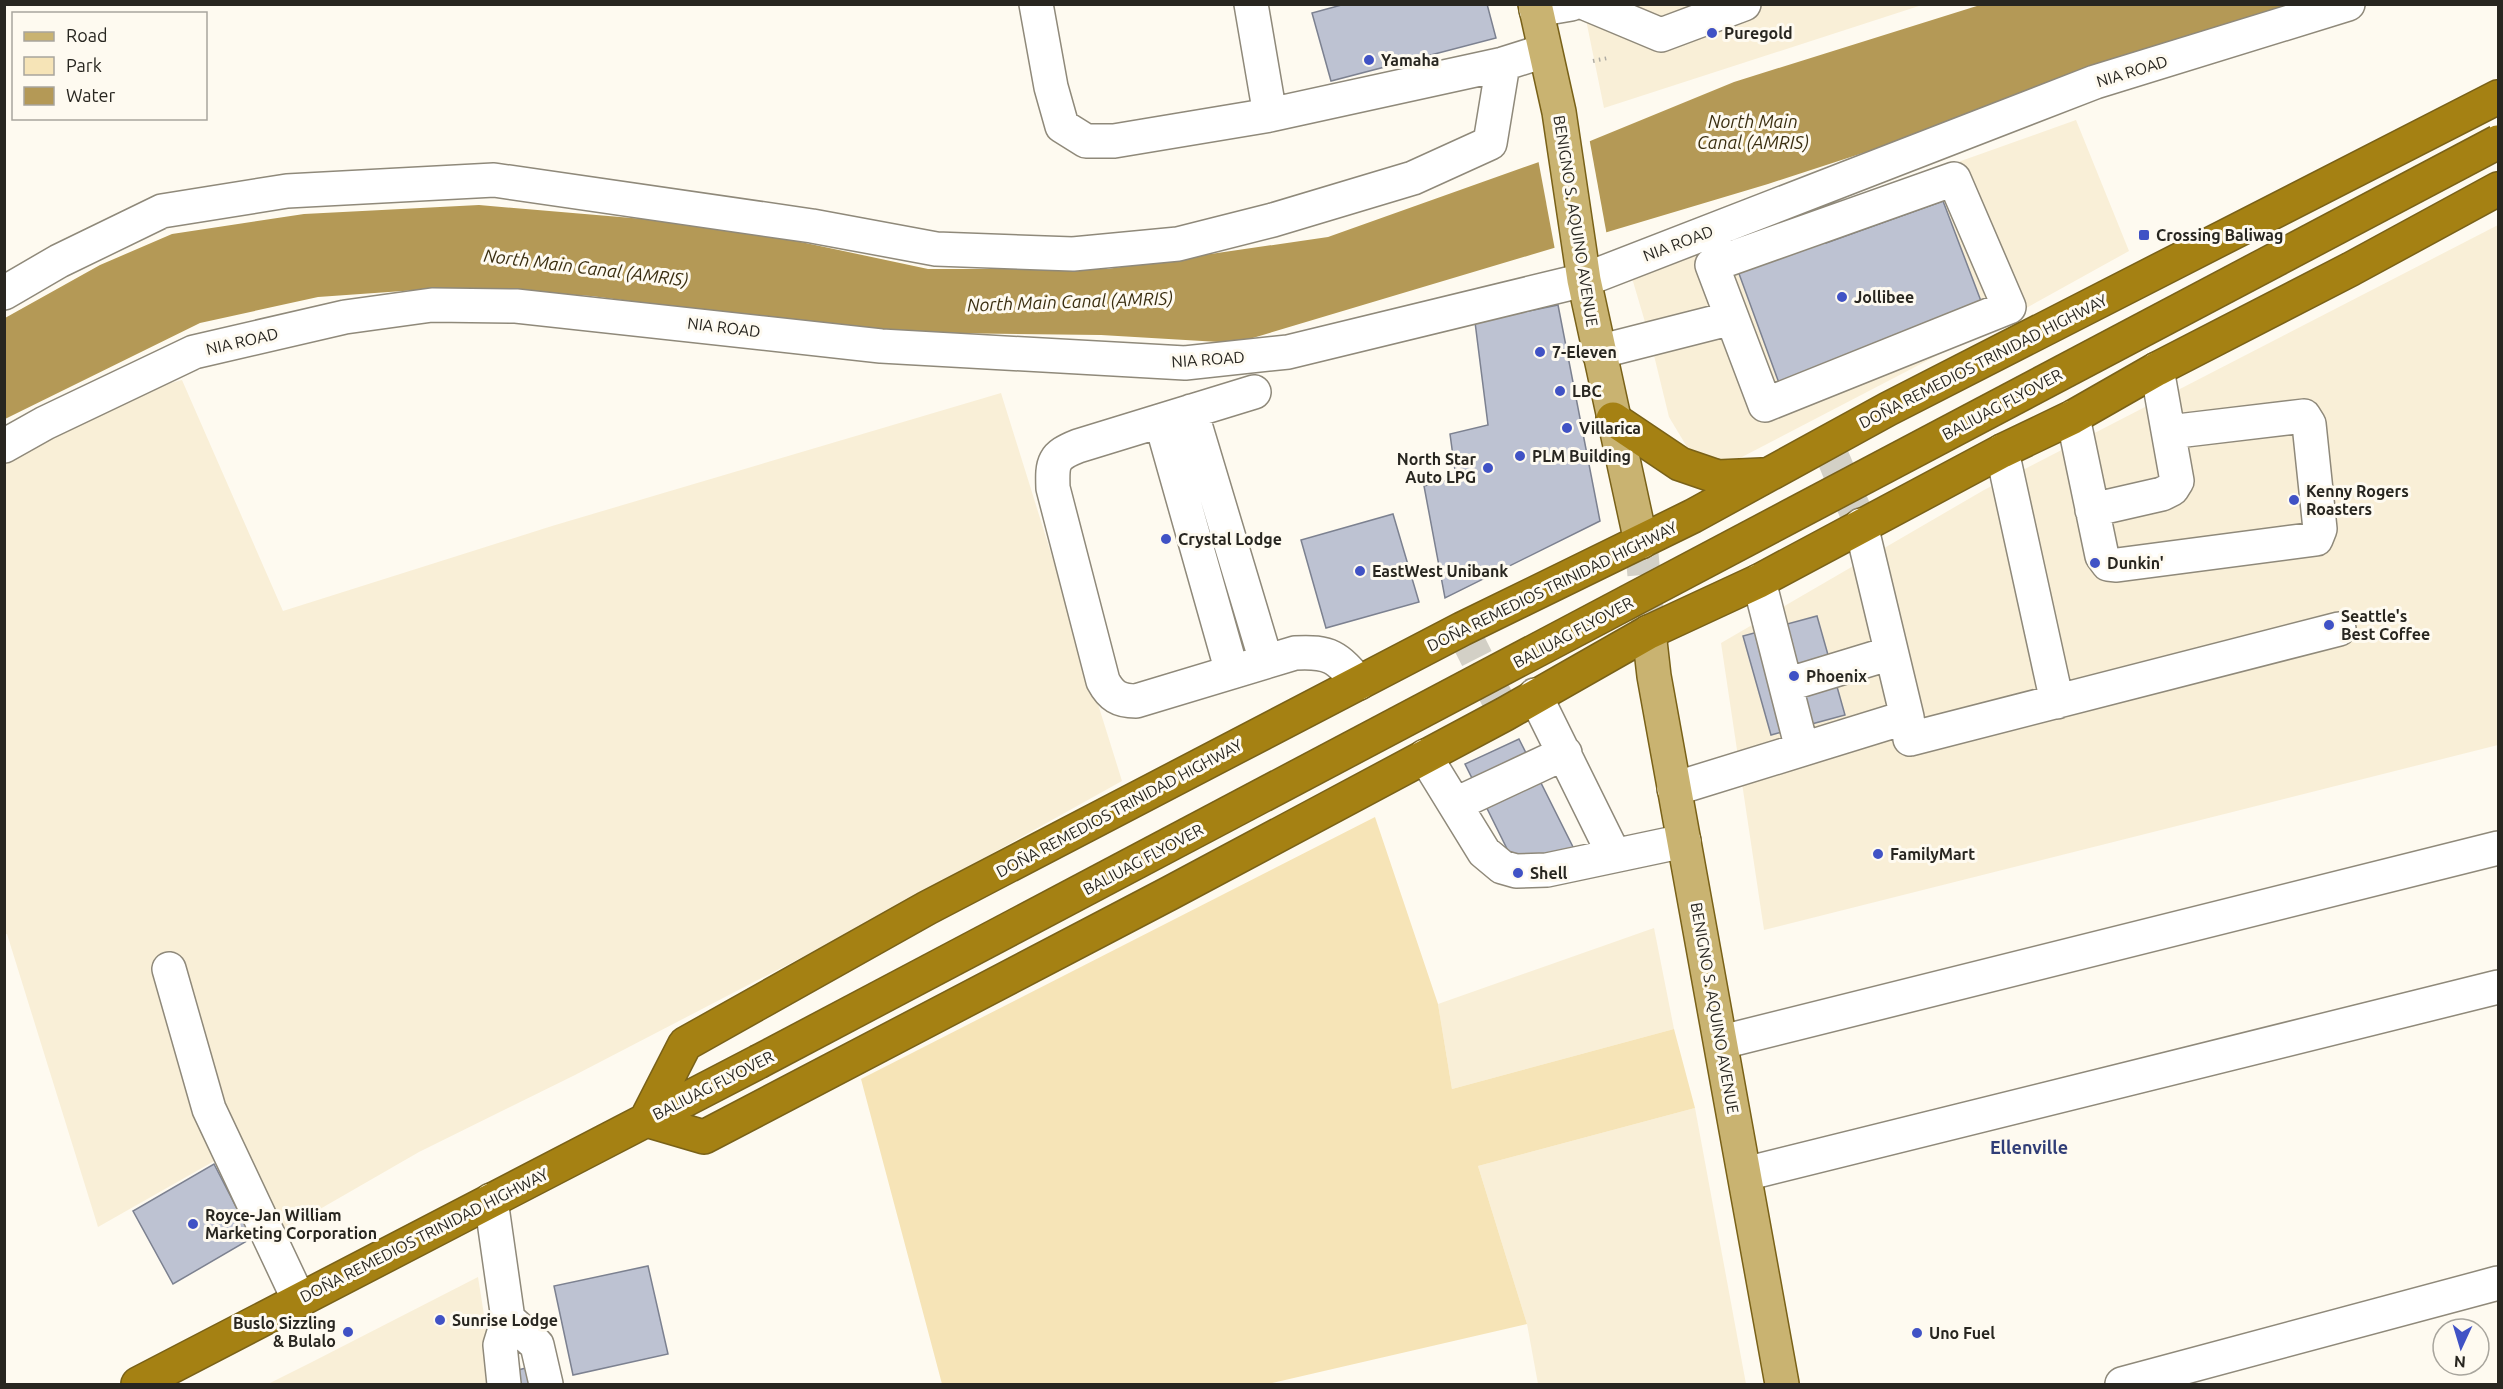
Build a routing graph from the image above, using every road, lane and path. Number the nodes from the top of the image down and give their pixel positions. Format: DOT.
graph roads {
  1 [pos="1036,4"];
  2 [pos="1251,4"];
  3 [pos="1570,4"];
  4 [pos="1587,4"];
  5 [pos="1744,4"];
  6 [pos="2348,4"];
  7 [pos="1536,7"];
  8 [pos="1657,20"];
  9 [pos="1544,51"];
  10 [pos="1608,58"];
  11 [pos="1593,61"];
  12 [pos="1503,64"];
  13 [pos="2499,97"];
  14 [pos="1270,115"];
  15 [pos="2499,142"];
  16 [pos="2499,189"];
  17 [pos="1584,280"];
  18 [pos="4,293"];
  19 [pos="2008,307"];
  20 [pos="1731,318"];
  21 [pos="2025,339"];
  22 [pos="1599,352"];
  23 [pos="2157,369"];
  24 [pos="1254,392"];
  25 [pos="1191,411"];
  26 [pos="2073,417"];
  27 [pos="1613,419"];
  28 [pos="1161,421"];
  29 [pos="2169,432"];
  30 [pos="4,446"];
  31 [pos="2002,451"];
  32 [pos="1770,475"];
  33 [pos="2092,510"];
  34 [pos="1861,525"];
  35 [pos="1641,542"];
  36 [pos="1759,581"];
  37 [pos="2339,629"];
  38 [pos="1649,632"];
  39 [pos="1891,652"];
  40 [pos="1266,661"];
  41 [pos="1232,672"];
  42 [pos="1359,682"];
  43 [pos="1785,685"];
  44 [pos="1535,695"];
  45 [pos="2057,702"];
  46 [pos="1907,717"];
  47 [pos="1802,749"];
  48 [pos="1565,753"];
  49 [pos="1425,756"];
  50 [pos="1674,789"];
  51 [pos="1456,804"];
  52 [pos="1684,841"];
  53 [pos="2499,848"];
  54 [pos="1614,855"];
  55 [pos="169,969"];
  56 [pos="2499,987"];
  57 [pos="1722,1042"];
  58 [pos="646,1120"];
  59 [pos="1745,1174"];
  60 [pos="491,1200"];
  61 [pos="2499,1284"];
  62 [pos="299,1300"];
  63 [pos="508,1319"];
  64 [pos="138,1384"];
  65 [pos="504,1384"];
  66 [pos="546,1384"];
  67 [pos="1782,1384"];
  68 [pos="2122,1384"];
  1 -- 14 [label="street"];
  2 -- 14 [label="street"];
  3 -- 7 [label="street"];
  4 -- 8 [label="street"];
  5 -- 8 [label="street"];
  6 -- 17 [label="street, NIA ROAD"];
  7 -- 9 [label="main road, BENIGNO S. AQUINO AVENUE"];
  9 -- 12 [label="street"];
  9 -- 17 [label="main road, BENIGNO S. AQUINO AVENUE"];
  10 -- 11 [label="path"];
  12 -- 14 [label="street"];
  12 -- 18 [label="street"];
  13 -- 21 [label="highway, DOÑA REMEDIOS TRINIDAD HIGHWAY"];
  15 -- 58 [label="highway, BALIUAG FLYOVER, bridge"];
  16 -- 23 [label="highway"];
  17 -- 22 [label="main road, BENIGNO S. AQUINO AVENUE"];
  17 -- 30 [label="street, NIA ROAD"];
  19 -- 20 [label="street"];
  19 -- 20 [label="street"];
  19 -- 21 [label="street"];
  20 -- 22 [label="street"];
  21 -- 32 [label="highway, DOÑA REMEDIOS TRINIDAD HIGHWAY"];
  22 -- 27 [label="main road, BENIGNO S. AQUINO AVENUE"];
  23 -- 26 [label="highway"];
  23 -- 29 [label="street"];
  24 -- 25 [label="street"];
  25 -- 28 [label="street"];
  25 -- 40 [label="street"];
  26 -- 31 [label="highway"];
  26 -- 33 [label="street"];
  27 -- 32 [label="highway"];
  27 -- 35 [label="main road, BENIGNO S. AQUINO AVENUE"];
  28 -- 41 [label="street"];
  28 -- 41 [label="street"];
  29 -- 33 [label="street"];
  29 -- 33 [label="street"];
  31 -- 34 [label="highway"];
  31 -- 45 [label="street"];
  32 -- 35 [label="highway, DOÑA REMEDIOS TRINIDAD HIGHWAY"];
  34 -- 36 [label="highway"];
  34 -- 39 [label="street"];
  35 -- 42 [label="highway, DOÑA REMEDIOS TRINIDAD HIGHWAY"];
  36 -- 38 [label="highway"];
  36 -- 43 [label="street"];
  37 -- 45 [label="street"];
  38 -- 44 [label="highway"];
  38 -- 50 [label="main road, BENIGNO S. AQUINO AVENUE"];
  39 -- 43 [label="street"];
  39 -- 46 [label="street"];
  40 -- 41 [label="street"];
  40 -- 42 [label="street"];
  42 -- 58 [label="highway, DOÑA REMEDIOS TRINIDAD HIGHWAY"];
  43 -- 47 [label="street"];
  44 -- 48 [label="street"];
  44 -- 49 [label="highway"];
  45 -- 46 [label="street"];
  46 -- 47 [label="street"];
  47 -- 50 [label="street"];
  48 -- 51 [label="street"];
  48 -- 54 [label="street"];
  49 -- 51 [label="street"];
  49 -- 58 [label="highway"];
  50 -- 52 [label="main road, BENIGNO S. AQUINO AVENUE"];
  51 -- 54 [label="street"];
  52 -- 54 [label="street"];
  52 -- 57 [label="main road, BENIGNO S. AQUINO AVENUE"];
  53 -- 57 [label="street"];
  55 -- 62 [label="street"];
  56 -- 59 [label="street"];
  57 -- 59 [label="main road, BENIGNO S. AQUINO AVENUE"];
  58 -- 60 [label="highway, DOÑA REMEDIOS TRINIDAD HIGHWAY"];
  59 -- 67 [label="main road, BENIGNO S. AQUINO AVENUE"];
  60 -- 62 [label="highway, DOÑA REMEDIOS TRINIDAD HIGHWAY"];
  60 -- 63 [label="street"];
  61 -- 68 [label="street"];
  62 -- 64 [label="highway, DOÑA REMEDIOS TRINIDAD HIGHWAY"];
  63 -- 65 [label="street"];
  63 -- 66 [label="street"];
}
